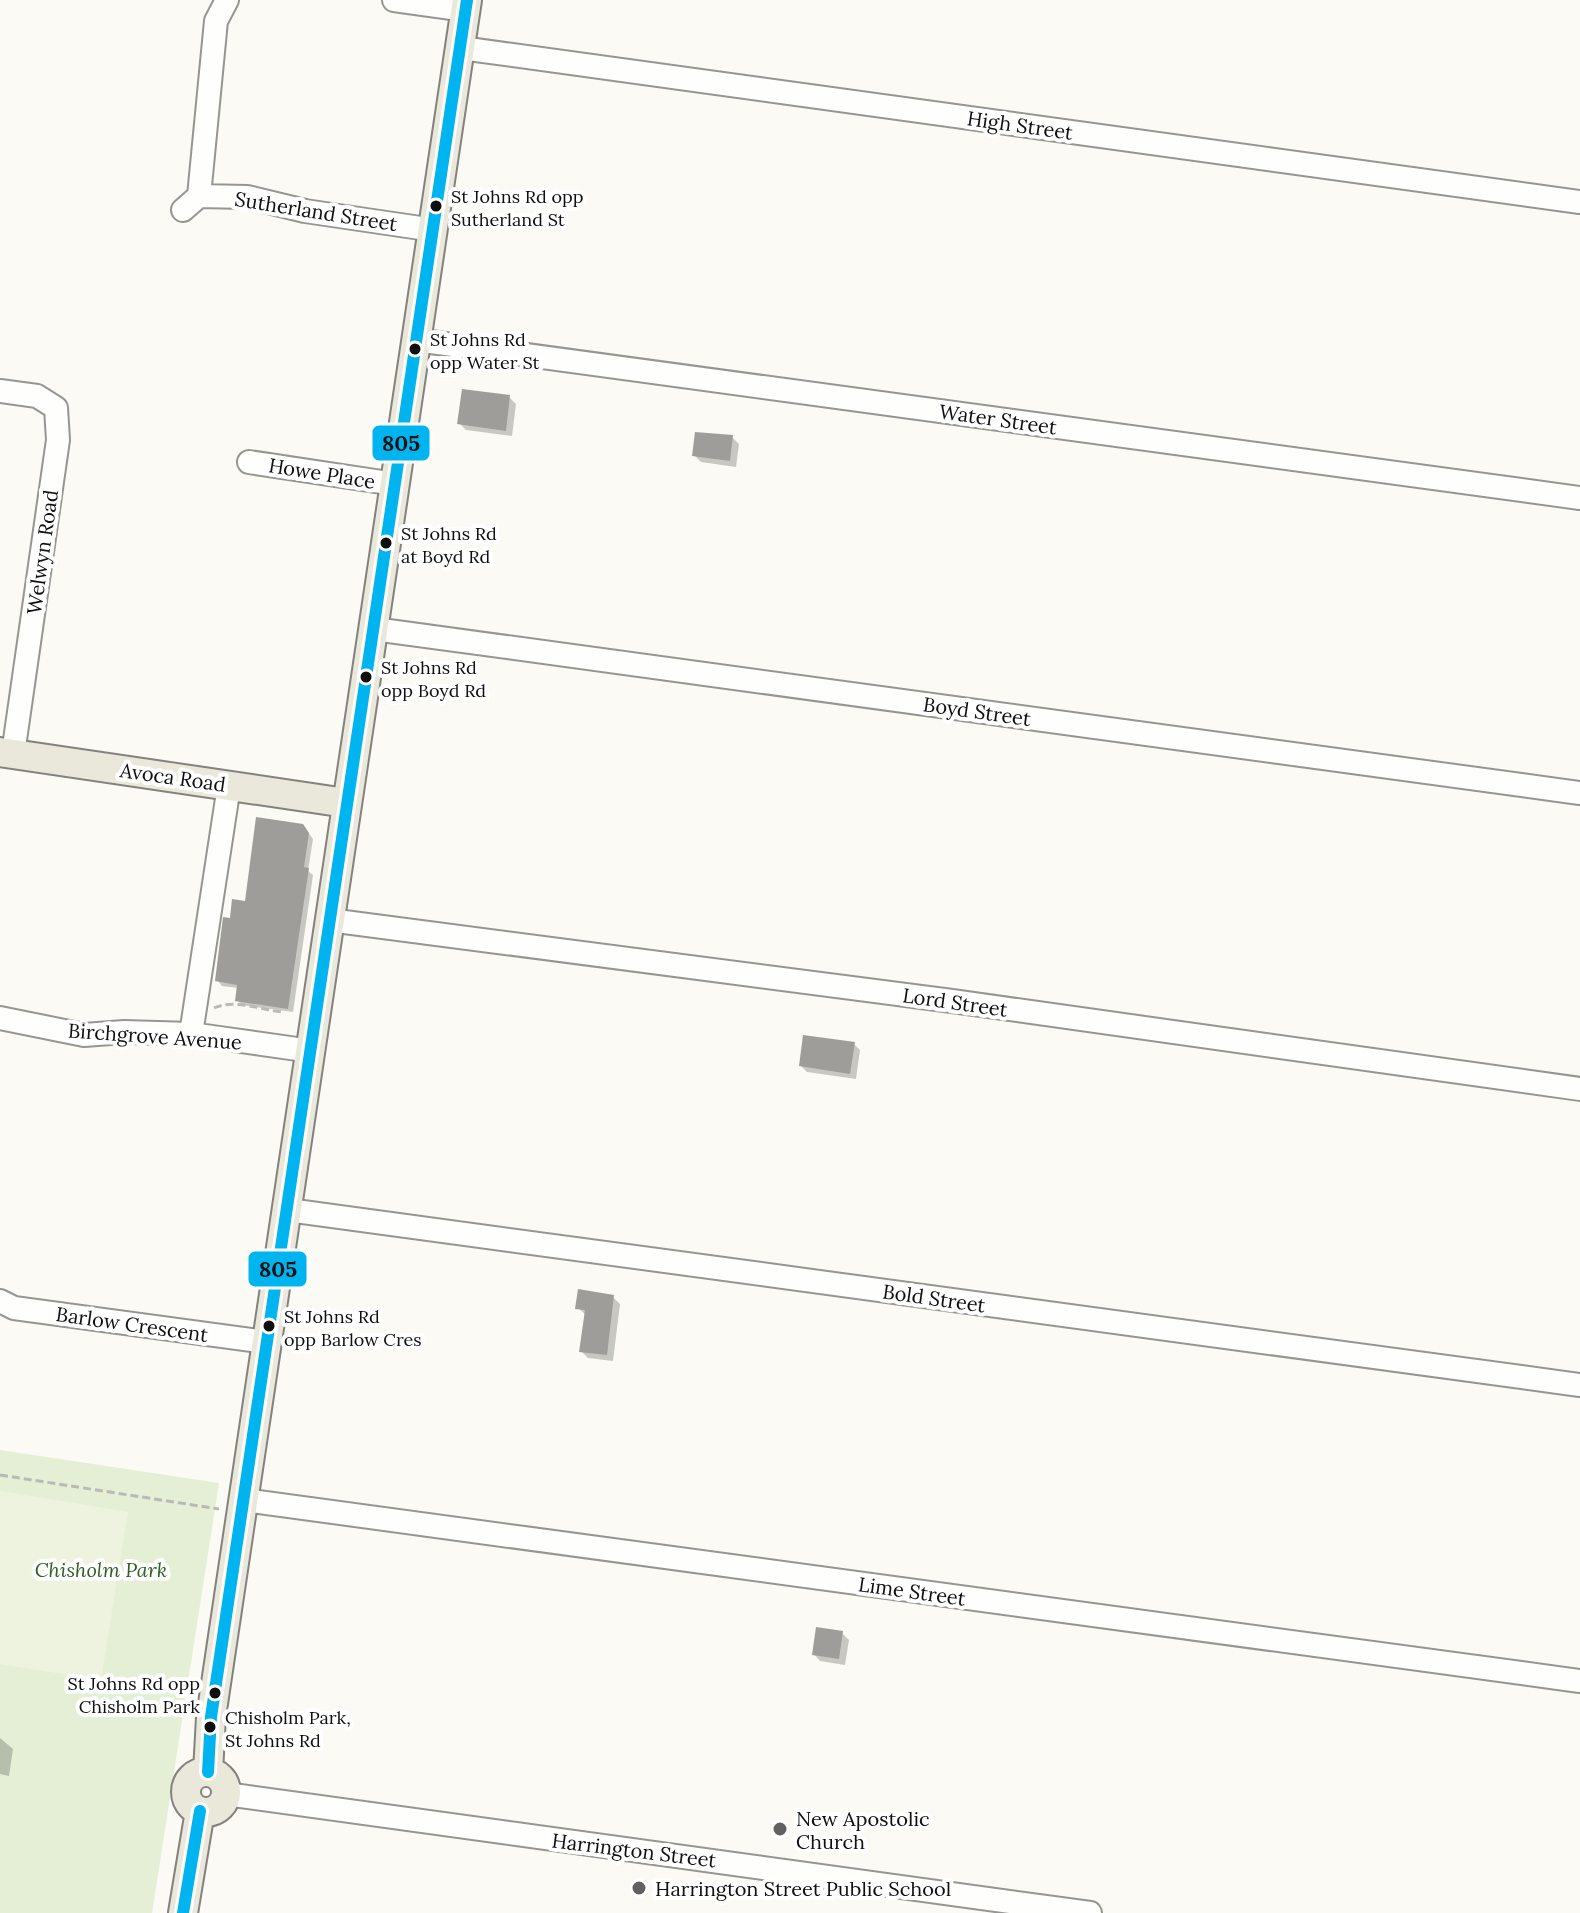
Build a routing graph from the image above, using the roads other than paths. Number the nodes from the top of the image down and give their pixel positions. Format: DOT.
graph roads {
  1 [pos="227,0"];
  2 [pos="394,0"];
  3 [pos="466,5"];
  4 [pos="461,48"];
  5 [pos="1580,202"];
  6 [pos="434,230"];
  7 [pos="416,340"];
  8 [pos="0,391"];
  9 [pos="249,462"];
  10 [pos="395,484"];
  11 [pos="1580,498"];
  12 [pos="374,629"];
  13 [pos="6,753"];
  14 [pos="229,786"];
  15 [pos="1580,793"];
  16 [pos="346,803"];
  17 [pos="329,920"];
  18 [pos="0,1018"];
  19 [pos="193,1023"];
  20 [pos="311,1051"];
  21 [pos="1580,1089"];
  22 [pos="288,1210"];
  23 [pos="0,1301"];
  24 [pos="266,1342"];
  25 [pos="1580,1385"];
  26 [pos="232,1504"];
  27 [pos="1580,1681"];
  28 [pos="208,1772"];
  29 [pos="226,1794"];
  30 [pos="200,1811"];
  31 [pos="183,1913"];
  32 [pos="1090,1913"];
  1 -- 6 [label="street, Sutherland Street"];
  2 -- 3 [label="street"];
  3 -- 4 [label="main road"];
  4 -- 5 [label="street, High Street"];
  4 -- 6 [label="main road"];
  6 -- 7 [label="main road"];
  7 -- 10 [label="main road"];
  7 -- 11 [label="street, Water Street"];
  8 -- 13 [label="street, Welwyn Road"];
  9 -- 10 [label="street, Howe Place"];
  10 -- 12 [label="main road"];
  12 -- 15 [label="street, Boyd Street"];
  12 -- 16 [label="main road"];
  13 -- 14 [label="main road, Avoca Road"];
  14 -- 16 [label="main road, Avoca Road"];
  14 -- 19 [label="street"];
  16 -- 17 [label="main road"];
  17 -- 20 [label="main road"];
  17 -- 21 [label="street, Lord Street"];
  18 -- 19 [label="street, Birchgrove Avenue"];
  19 -- 20 [label="street, Birchgrove Avenue"];
  20 -- 22 [label="main road"];
  22 -- 24 [label="main road"];
  22 -- 25 [label="street, Bold Street"];
  23 -- 24 [label="street, Barlow Crescent"];
  24 -- 26 [label="main road"];
  26 -- 27 [label="street, Lime Street"];
  26 -- 28 [label="main road"];
  28 -- 29 [label="main road"];
  28 -- 30 [label="main road"];
  29 -- 30 [label="main road"];
  29 -- 32 [label="street, Harrington Street"];
  30 -- 31 [label="main road"];
}
